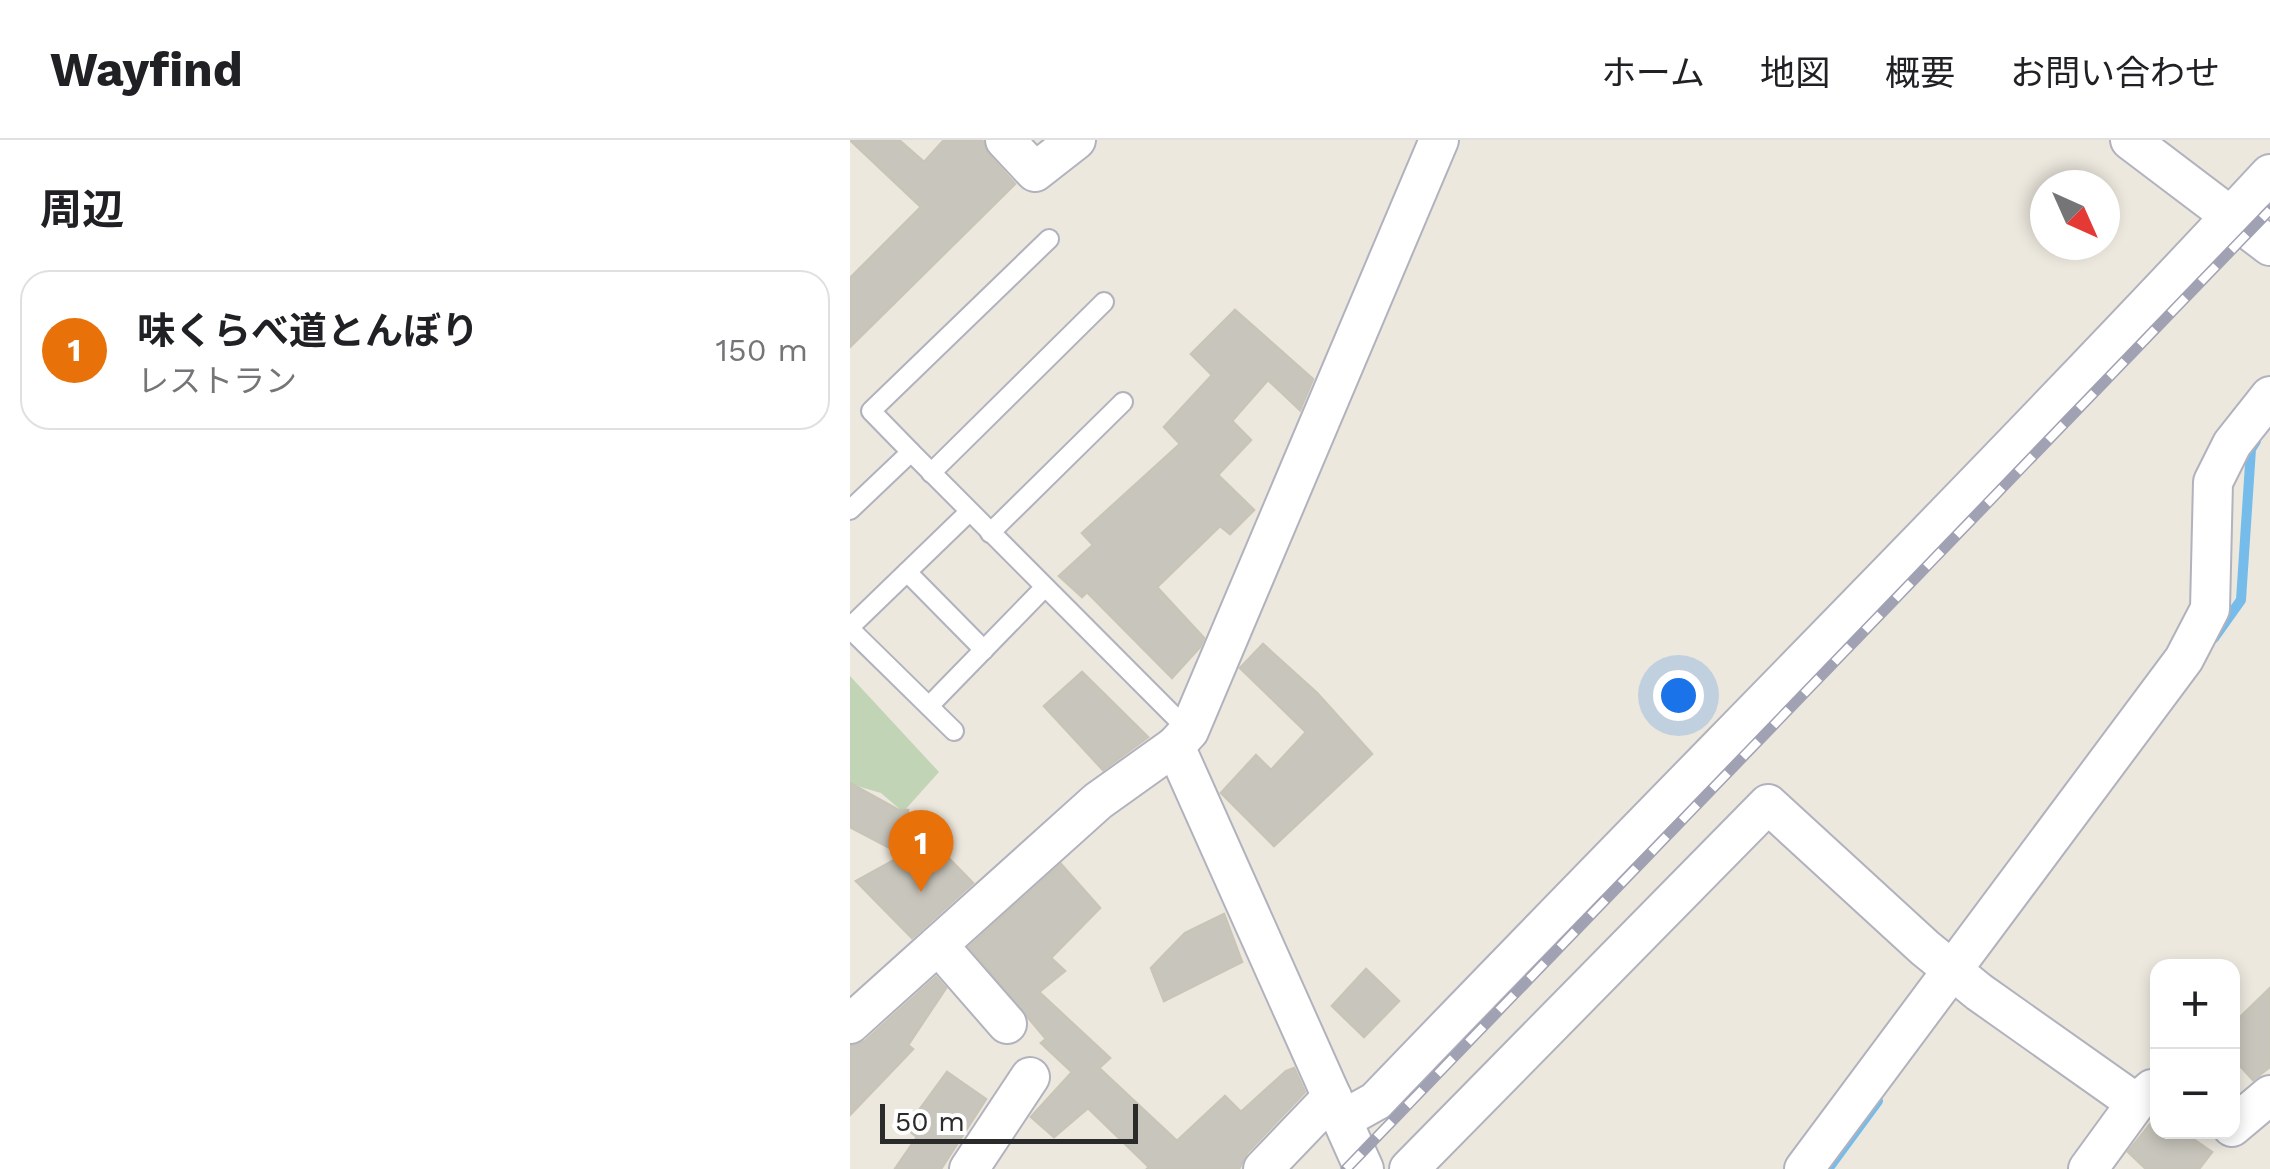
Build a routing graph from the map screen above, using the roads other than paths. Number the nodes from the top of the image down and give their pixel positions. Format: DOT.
graph roads {
  1 [pos="1005,140"];
  2 [pos="1076,140"];
  3 [pos="1439,140"];
  4 [pos="2130,140"];
  5 [pos="2270,174"];
  6 [pos="2232,216"];
  7 [pos="1049,239"];
  8 [pos="2270,246"];
  9 [pos="1104,302"];
  10 [pos="2270,396"];
  11 [pos="1122,402"];
  12 [pos="911,452"];
  13 [pos="931,473"];
  14 [pos="850,510"];
  15 [pos="969,512"];
  16 [pos="990,534"];
  17 [pos="907,572"];
  18 [pos="1044,588"];
  19 [pos="850,628"];
  20 [pos="984,650"];
  21 [pos="929,706"];
  22 [pos="954,731"];
  23 [pos="1182,738"];
  24 [pos="938,945"];
  25 [pos="1952,970"];
  26 [pos="850,1024"];
  27 [pos="1007,1024"];
  28 [pos="1030,1077"];
  29 [pos="2147,1096"];
  30 [pos="2270,1096"];
  31 [pos="1337,1108"];
  32 [pos="2240,1121"];
  33 [pos="970,1169"];
  34 [pos="1263,1169"];
  35 [pos="1364,1169"];
  36 [pos="1410,1169"];
  37 [pos="1804,1169"];
  38 [pos="2088,1169"];
  1 -- 2 [label="street"];
  3 -- 23 [label="street"];
  4 -- 6 [label="street"];
  5 -- 6 [label="street"];
  6 -- 8 [label="street"];
  6 -- 31 [label="street"];
  7 -- 12 [label="lane"];
  9 -- 13 [label="lane"];
  10 -- 25 [label="street"];
  11 -- 16 [label="lane"];
  12 -- 13 [label="lane"];
  12 -- 14 [label="lane"];
  13 -- 15 [label="lane"];
  15 -- 16 [label="lane"];
  15 -- 17 [label="lane"];
  16 -- 18 [label="lane"];
  17 -- 19 [label="lane"];
  17 -- 20 [label="lane"];
  18 -- 20 [label="lane"];
  18 -- 23 [label="lane"];
  19 -- 21 [label="lane"];
  20 -- 21 [label="lane"];
  21 -- 22 [label="lane"];
  23 -- 24 [label="street"];
  23 -- 31 [label="street"];
  24 -- 26 [label="street"];
  24 -- 27 [label="street"];
  25 -- 29 [label="street"];
  25 -- 36 [label="street"];
  25 -- 37 [label="street"];
  28 -- 33 [label="street"];
  29 -- 38 [label="street"];
  30 -- 32 [label="street"];
  31 -- 34 [label="street"];
  31 -- 35 [label="street"];
}
